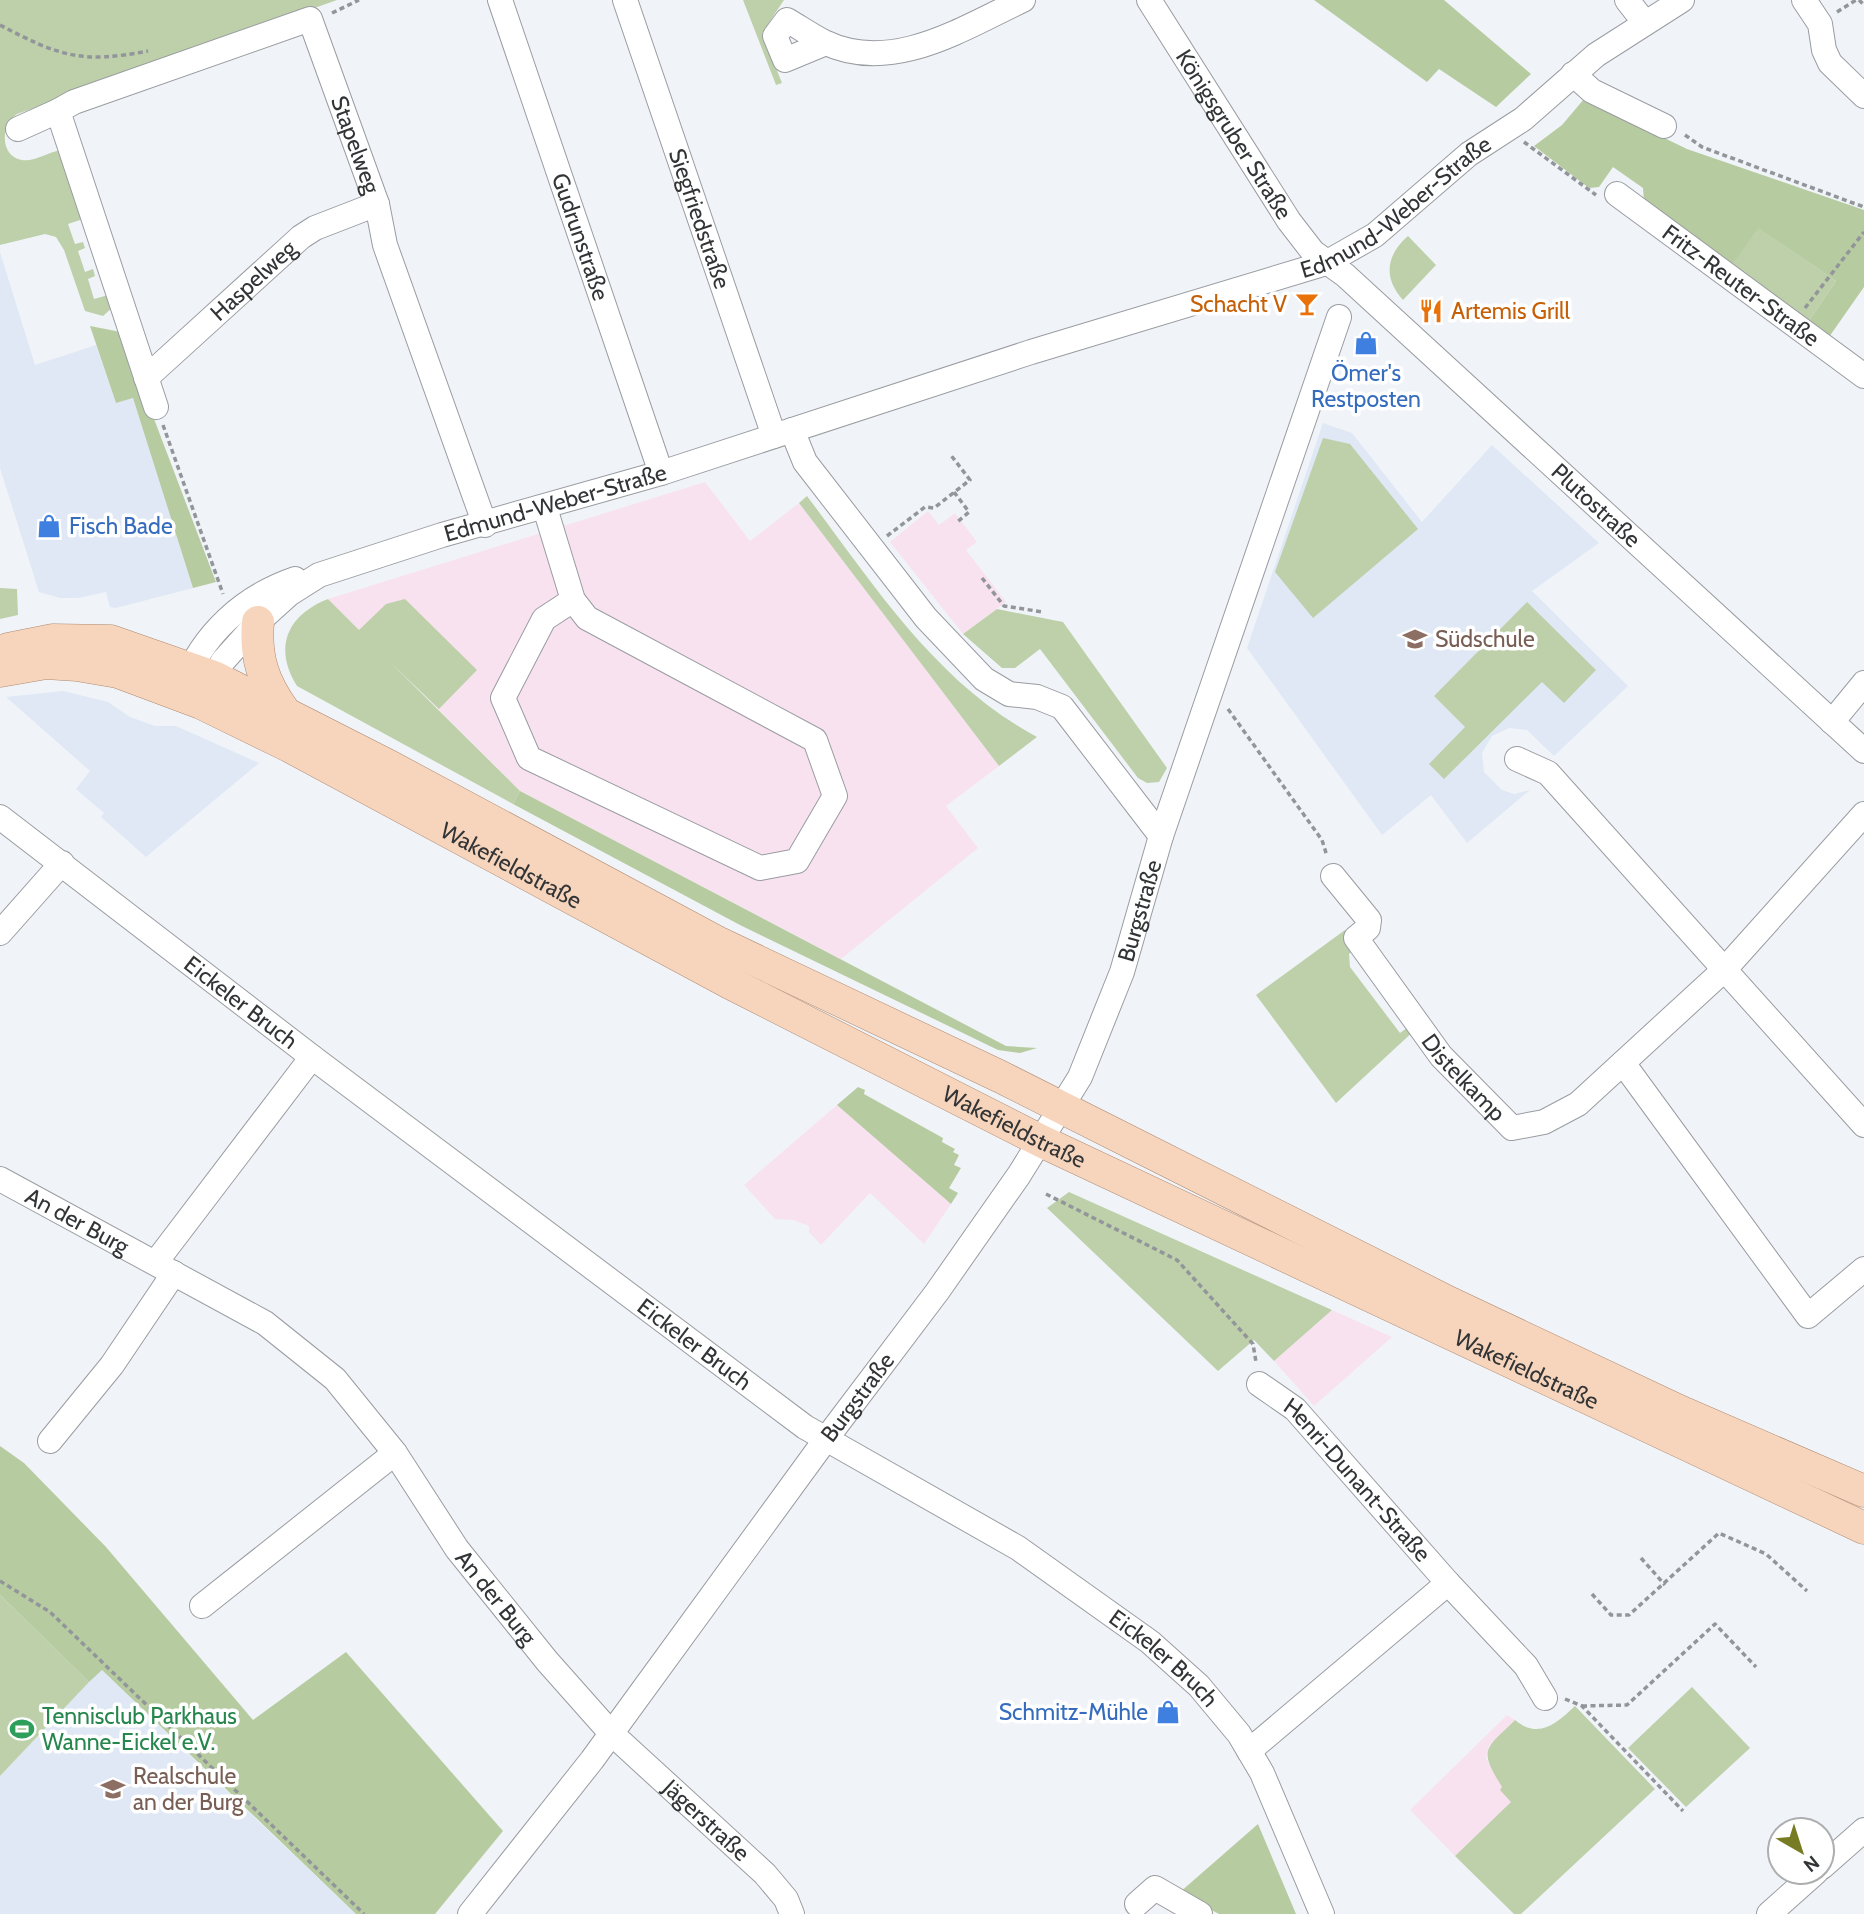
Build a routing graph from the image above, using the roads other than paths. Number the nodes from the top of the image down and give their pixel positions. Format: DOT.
graph roads {
  1 [pos="500,0"];
  2 [pos="625,0"];
  3 [pos="1023,0"];
  4 [pos="1149,0"];
  5 [pos="1627,0"];
  6 [pos="1682,0"];
  7 [pos="1804,0"];
  8 [pos="1645,23"];
  9 [pos="825,43"];
  10 [pos="1573,74"];
  11 [pos="1864,96"];
  12 [pos="58,111"];
  13 [pos="18,129"];
  14 [pos="1674,131"];
  15 [pos="1617,194"];
  16 [pos="377,204"];
  17 [pos="1326,263"];
  18 [pos="1339,317"];
  19 [pos="1864,376"];
  20 [pos="146,379"];
  21 [pos="156,407"];
  22 [pos="783,433"];
  23 [pos="662,472"];
  24 [pos="545,508"];
  25 [pos="485,525"];
  26 [pos="319,575"];
  27 [pos="573,600"];
  28 [pos="258,622"];
  29 [pos="0,650"];
  30 [pos="0,671"];
  31 [pos="1864,683"];
  32 [pos="196,685"];
  33 [pos="284,711"];
  34 [pos="1832,722"];
  35 [pos="1864,751"];
  36 [pos="1517,759"];
  37 [pos="1864,814"];
  38 [pos="0,817"];
  39 [pos="1161,836"];
  40 [pos="62,863"];
  41 [pos="1333,876"];
  42 [pos="0,933"];
  43 [pos="1725,969"];
  44 [pos="312,1057"];
  45 [pos="1623,1063"];
  46 [pos="1061,1107"];
  47 [pos="1864,1125"];
  48 [pos="1041,1141"];
  49 [pos="0,1179"];
  50 [pos="165,1267"];
  51 [pos="1864,1269"];
  52 [pos="1259,1384"];
  53 [pos="826,1438"];
  54 [pos="50,1441"];
  55 [pos="395,1453"];
  56 [pos="1864,1492"];
  57 [pos="1864,1528"];
  58 [pos="1448,1583"];
  59 [pos="202,1606"];
  60 [pos="1545,1698"];
  61 [pos="610,1732"];
  62 [pos="1249,1751"];
  63 [pos="1864,1830"];
  64 [pos="1836,1855"];
  65 [pos="1800,1886"];
  66 [pos="1137,1904"];
  67 [pos="470,1914"];
  68 [pos="792,1914"];
  69 [pos="1200,1914"];
  70 [pos="1322,1914"];
  71 [pos="1769,1914"];
  1 -- 23 [label="street, Gudrunstraße"];
  2 -- 22 [label="street, Siegfriedstraße"];
  3 -- 9 [label="street"];
  4 -- 17 [label="street, Königsgruber Straße"];
  5 -- 8 [label="street"];
  6 -- 8 [label="street, Edmund-Weber-Straße"];
  7 -- 11 [label="street"];
  8 -- 10 [label="street, Edmund-Weber-Straße"];
  10 -- 14 [label="street"];
  10 -- 17 [label="street, Edmund-Weber-Straße"];
  12 -- 13 [label="street"];
  12 -- 16 [label="street, Stapelweg"];
  12 -- 20 [label="street"];
  15 -- 19 [label="street, Fritz-Reuter-Straße"];
  16 -- 20 [label="street, Haspelweg"];
  16 -- 25 [label="street, Stapelweg"];
  17 -- 22 [label="street, Edmund-Weber-Straße"];
  17 -- 34 [label="street, Plutostraße"];
  18 -- 39 [label="street, Burgstraße"];
  20 -- 21 [label="street"];
  22 -- 23 [label="street, Edmund-Weber-Straße"];
  22 -- 39 [label="street, Burgstraße"];
  23 -- 24 [label="street, Edmund-Weber-Straße"];
  24 -- 25 [label="street, Edmund-Weber-Straße"];
  24 -- 27 [label="street"];
  25 -- 26 [label="street, Edmund-Weber-Straße"];
  26 -- 28 [label="street, Edmund-Weber-Straße"];
  26 -- 32 [label="street, Edmund-Weber-Straße"];
  27 -- 27 [label="street"];
  28 -- 32 [label="street, Edmund-Weber-Straße"];
  28 -- 33 [label="main road"];
  29 -- 32 [label="main road"];
  30 -- 32 [label="main road"];
  31 -- 34 [label="street"];
  32 -- 33 [label="main road, Wakefieldstraße"];
  32 -- 48 [label="main road, Wakefieldstraße"];
  33 -- 46 [label="main road, Wakefieldstraße"];
  34 -- 35 [label="street, Plutostraße"];
  36 -- 43 [label="street"];
  37 -- 43 [label="street, Distelkamp"];
  38 -- 40 [label="street, Eickeler Bruch"];
  39 -- 46 [label="street, Burgstraße"];
  40 -- 42 [label="street"];
  40 -- 44 [label="street, Eickeler Bruch"];
  41 -- 45 [label="street, Distelkamp"];
  43 -- 45 [label="street, Distelkamp"];
  43 -- 47 [label="street"];
  44 -- 50 [label="street, An der Burg"];
  44 -- 53 [label="street, Eickeler Bruch"];
  45 -- 51 [label="street"];
  46 -- 48 [label="street, Burgstraße"];
  46 -- 56 [label="main road, Wakefieldstraße"];
  48 -- 53 [label="street, Burgstraße"];
  48 -- 57 [label="main road, Wakefieldstraße"];
  49 -- 50 [label="street, An der Burg"];
  50 -- 54 [label="street, An der Burg"];
  50 -- 55 [label="street, An der Burg"];
  52 -- 58 [label="street, Henri-Dunant-Straße"];
  53 -- 61 [label="street, Burgstraße"];
  53 -- 62 [label="street, Eickeler Bruch"];
  55 -- 59 [label="street"];
  55 -- 61 [label="street, An der Burg"];
  58 -- 60 [label="street, Henri-Dunant-Straße"];
  58 -- 62 [label="street, Henri-Dunant-Straße"];
  61 -- 67 [label="street, Burgstraße"];
  61 -- 68 [label="street, Jägerstraße"];
  62 -- 70 [label="street, Eickeler Bruch"];
  63 -- 64 [label="street"];
  65 -- 71 [label="street"];
  66 -- 69 [label="street"];
}
